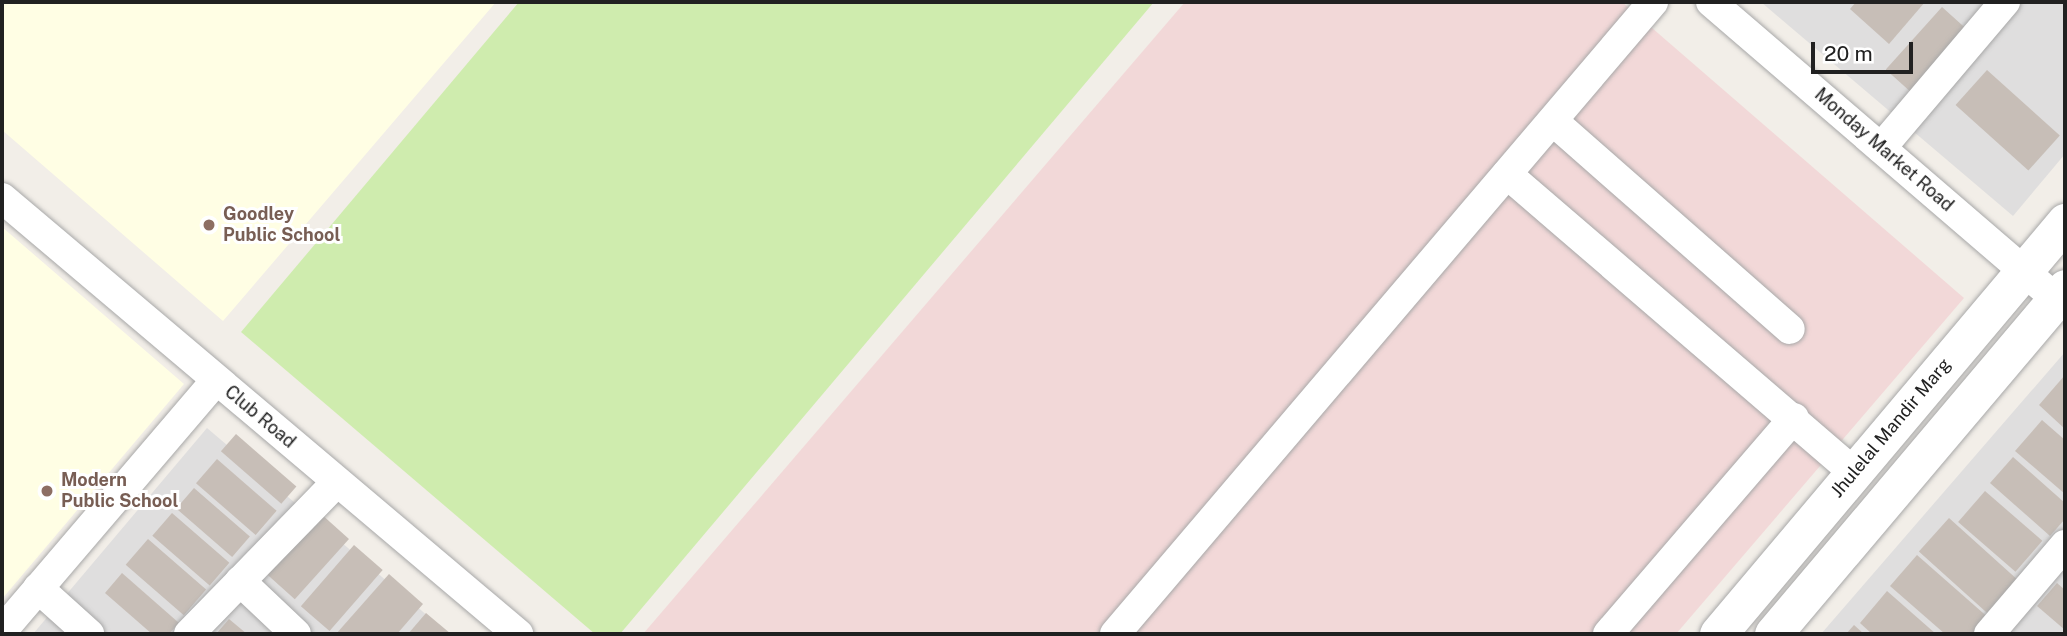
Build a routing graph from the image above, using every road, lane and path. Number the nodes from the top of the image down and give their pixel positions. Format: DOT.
graph roads {
  1 [pos="1653,2"];
  2 [pos="1711,2"];
  3 [pos="2006,2"];
  4 [pos="1553,121"];
  5 [pos="1881,148"];
  6 [pos="1507,174"];
  7 [pos="2,198"];
  8 [pos="2065,222"];
  9 [pos="2024,271"];
  10 [pos="2061,293"];
  11 [pos="1790,329"];
  12 [pos="216,380"];
  13 [pos="1794,418"];
  14 [pos="1854,472"];
  15 [pos="337,482"];
  16 [pos="2065,545"];
  17 [pos="240,581"];
  18 [pos="38,588"];
  19 [pos="2,631"];
  20 [pos="89,634"];
  21 [pos="189,634"];
  22 [pos="296,634"];
  23 [pos="518,634"];
  24 [pos="1115,634"];
  25 [pos="1608,634"];
  26 [pos="1718,634"];
  27 [pos="1773,634"];
  28 [pos="1989,634"];
  1 -- 4 [label="street"];
  2 -- 5 [label="street, Monday Market Road"];
  3 -- 5 [label="street"];
  4 -- 6 [label="street"];
  4 -- 11 [label="street"];
  5 -- 9 [label="street, Monday Market Road"];
  6 -- 13 [label="street"];
  6 -- 24 [label="street"];
  7 -- 12 [label="street, Club Road"];
  8 -- 9 [label="street, Jhulelal Mandir Marg"];
  9 -- 10 [label="street, Monday Market Road"];
  9 -- 14 [label="street, Jhulelal Mandir Marg"];
  10 -- 27 [label="street"];
  12 -- 15 [label="street, Club Road"];
  12 -- 18 [label="street"];
  13 -- 14 [label="street"];
  13 -- 25 [label="street"];
  14 -- 26 [label="street, Jhulelal Mandir Marg"];
  15 -- 17 [label="street"];
  15 -- 23 [label="street, Club Road"];
  16 -- 28 [label="street"];
  17 -- 21 [label="street"];
  17 -- 22 [label="street"];
  18 -- 19 [label="street"];
  18 -- 20 [label="street"];
}
